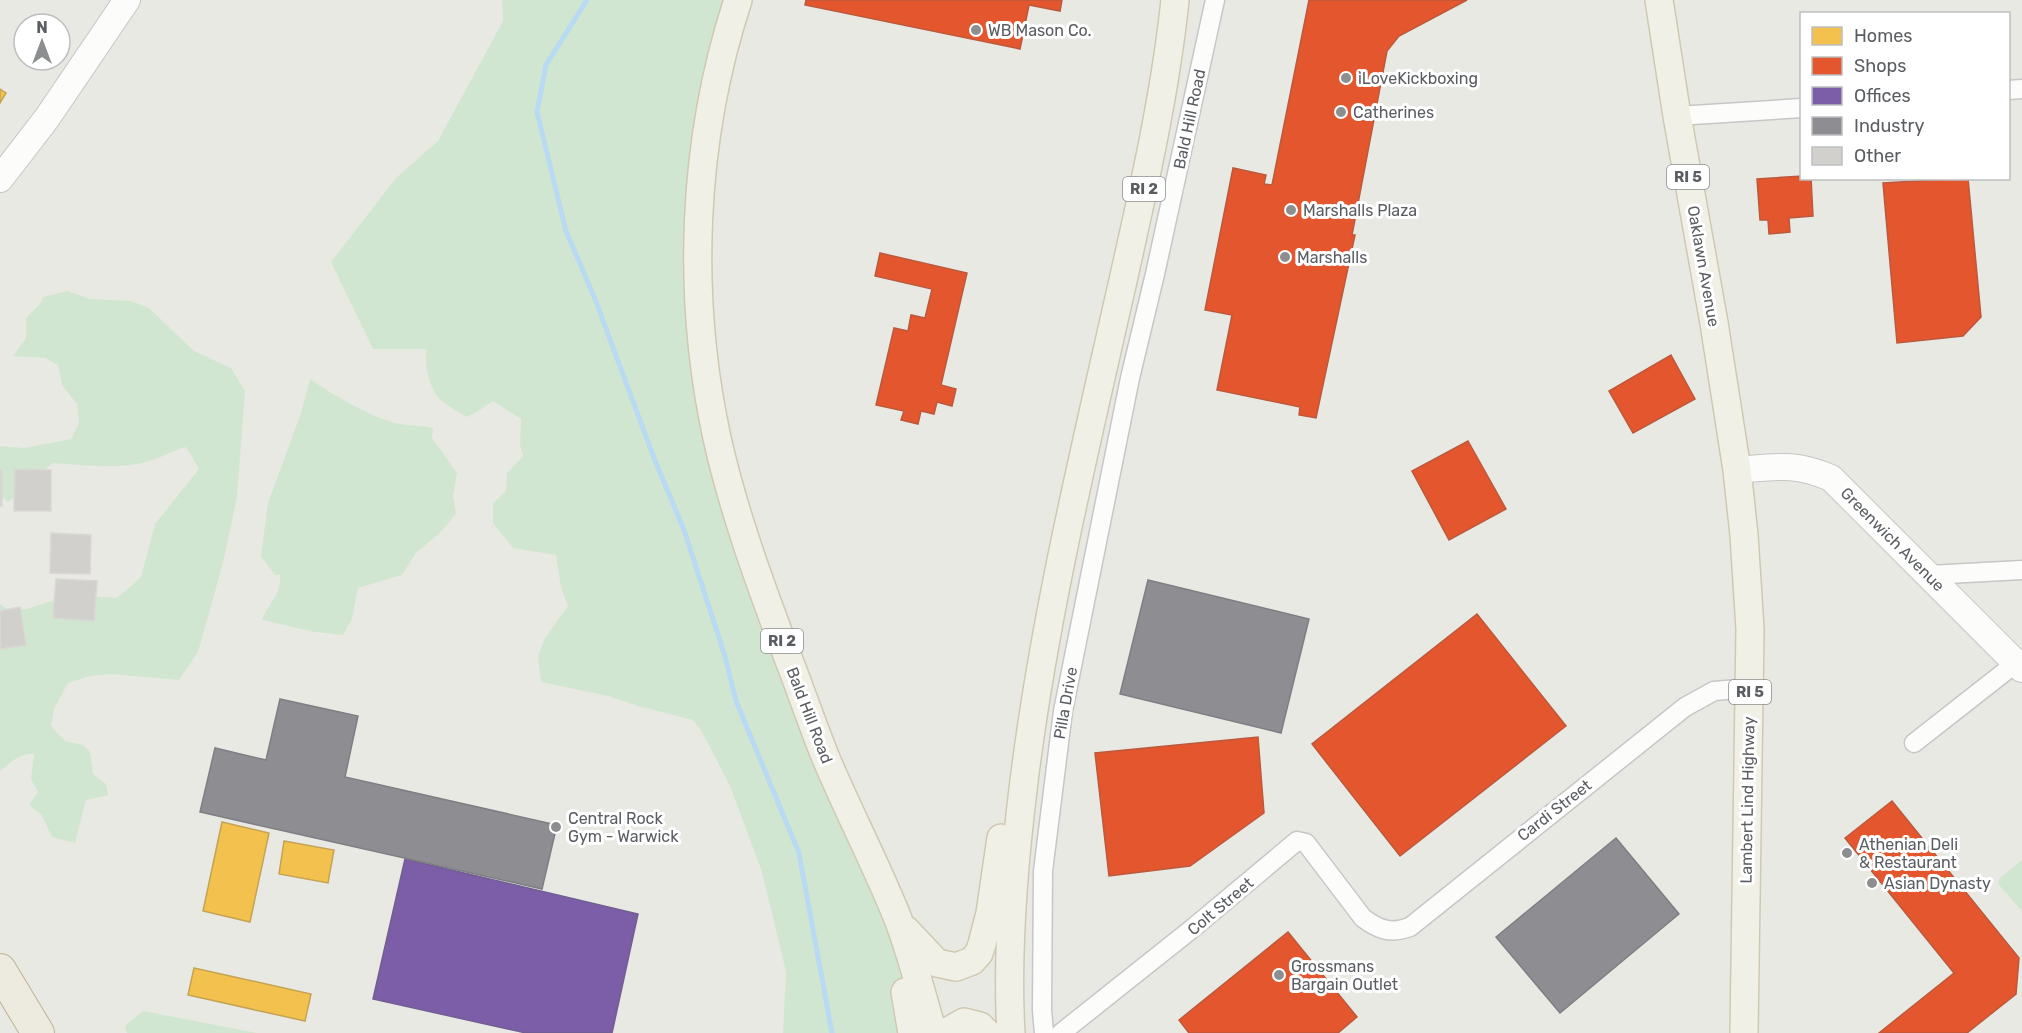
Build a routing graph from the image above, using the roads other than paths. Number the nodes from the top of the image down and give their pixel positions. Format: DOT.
graph roads {
  1 [pos="127,0"];
  2 [pos="736,0"];
  3 [pos="1175,0"];
  4 [pos="1215,0"];
  5 [pos="1659,0"];
  6 [pos="1800,108"];
  7 [pos="1677,116"];
  8 [pos="0,179"];
  9 [pos="1719,354"];
  10 [pos="1130,378"];
  11 [pos="1737,470"];
  12 [pos="2022,570"];
  13 [pos="1929,575"];
  14 [pos="1055,588"];
  15 [pos="2019,666"];
  16 [pos="1750,688"];
  17 [pos="1914,743"];
  18 [pos="882,885"];
  19 [pos="1363,918"];
  20 [pos="898,920"];
  21 [pos="0,970"];
  22 [pos="38,1033"];
  23 [pos="912,1033"];
  24 [pos="933,1033"];
  25 [pos="945,1033"];
  26 [pos="987,1033"];
  27 [pos="1011,1033"];
  28 [pos="1044,1033"];
  29 [pos="1061,1033"];
  30 [pos="1744,1033"];
  1 -- 8 [label="street"];
  2 -- 18 [label="main road, Bald Hill Road / RI 2"];
  3 -- 14 [label="main road, RI 2"];
  4 -- 10 [label="street, Bald Hill Road"];
  5 -- 7 [label="main road, Oaklawn Avenue / RI 5"];
  6 -- 7 [label="street"];
  7 -- 9 [label="main road, Oaklawn Avenue / RI 5"];
  9 -- 11 [label="main road, Lambert Lind Highway / RI 5"];
  10 -- 28 [label="street, Pilla Drive"];
  11 -- 13 [label="street, Greenwich Avenue"];
  11 -- 16 [label="main road, Lambert Lind Highway / RI 5"];
  12 -- 13 [label="street"];
  13 -- 15 [label="street, Greenwich Avenue"];
  14 -- 20 [label="main road"];
  14 -- 27 [label="main road, RI 2"];
  15 -- 17 [label="street"];
  16 -- 19 [label="street, Cardi Street"];
  16 -- 30 [label="main road, Lambert Lind Highway / RI 5"];
  18 -- 20 [label="main road, Bald Hill Road / RI 2"];
  18 -- 23 [label="main road"];
  19 -- 29 [label="street, Colt Street"];
  20 -- 24 [label="main road, Bald Hill Road / RI 2"];
  21 -- 22 [label="highway"];
  25 -- 26 [label="main road"];
}
